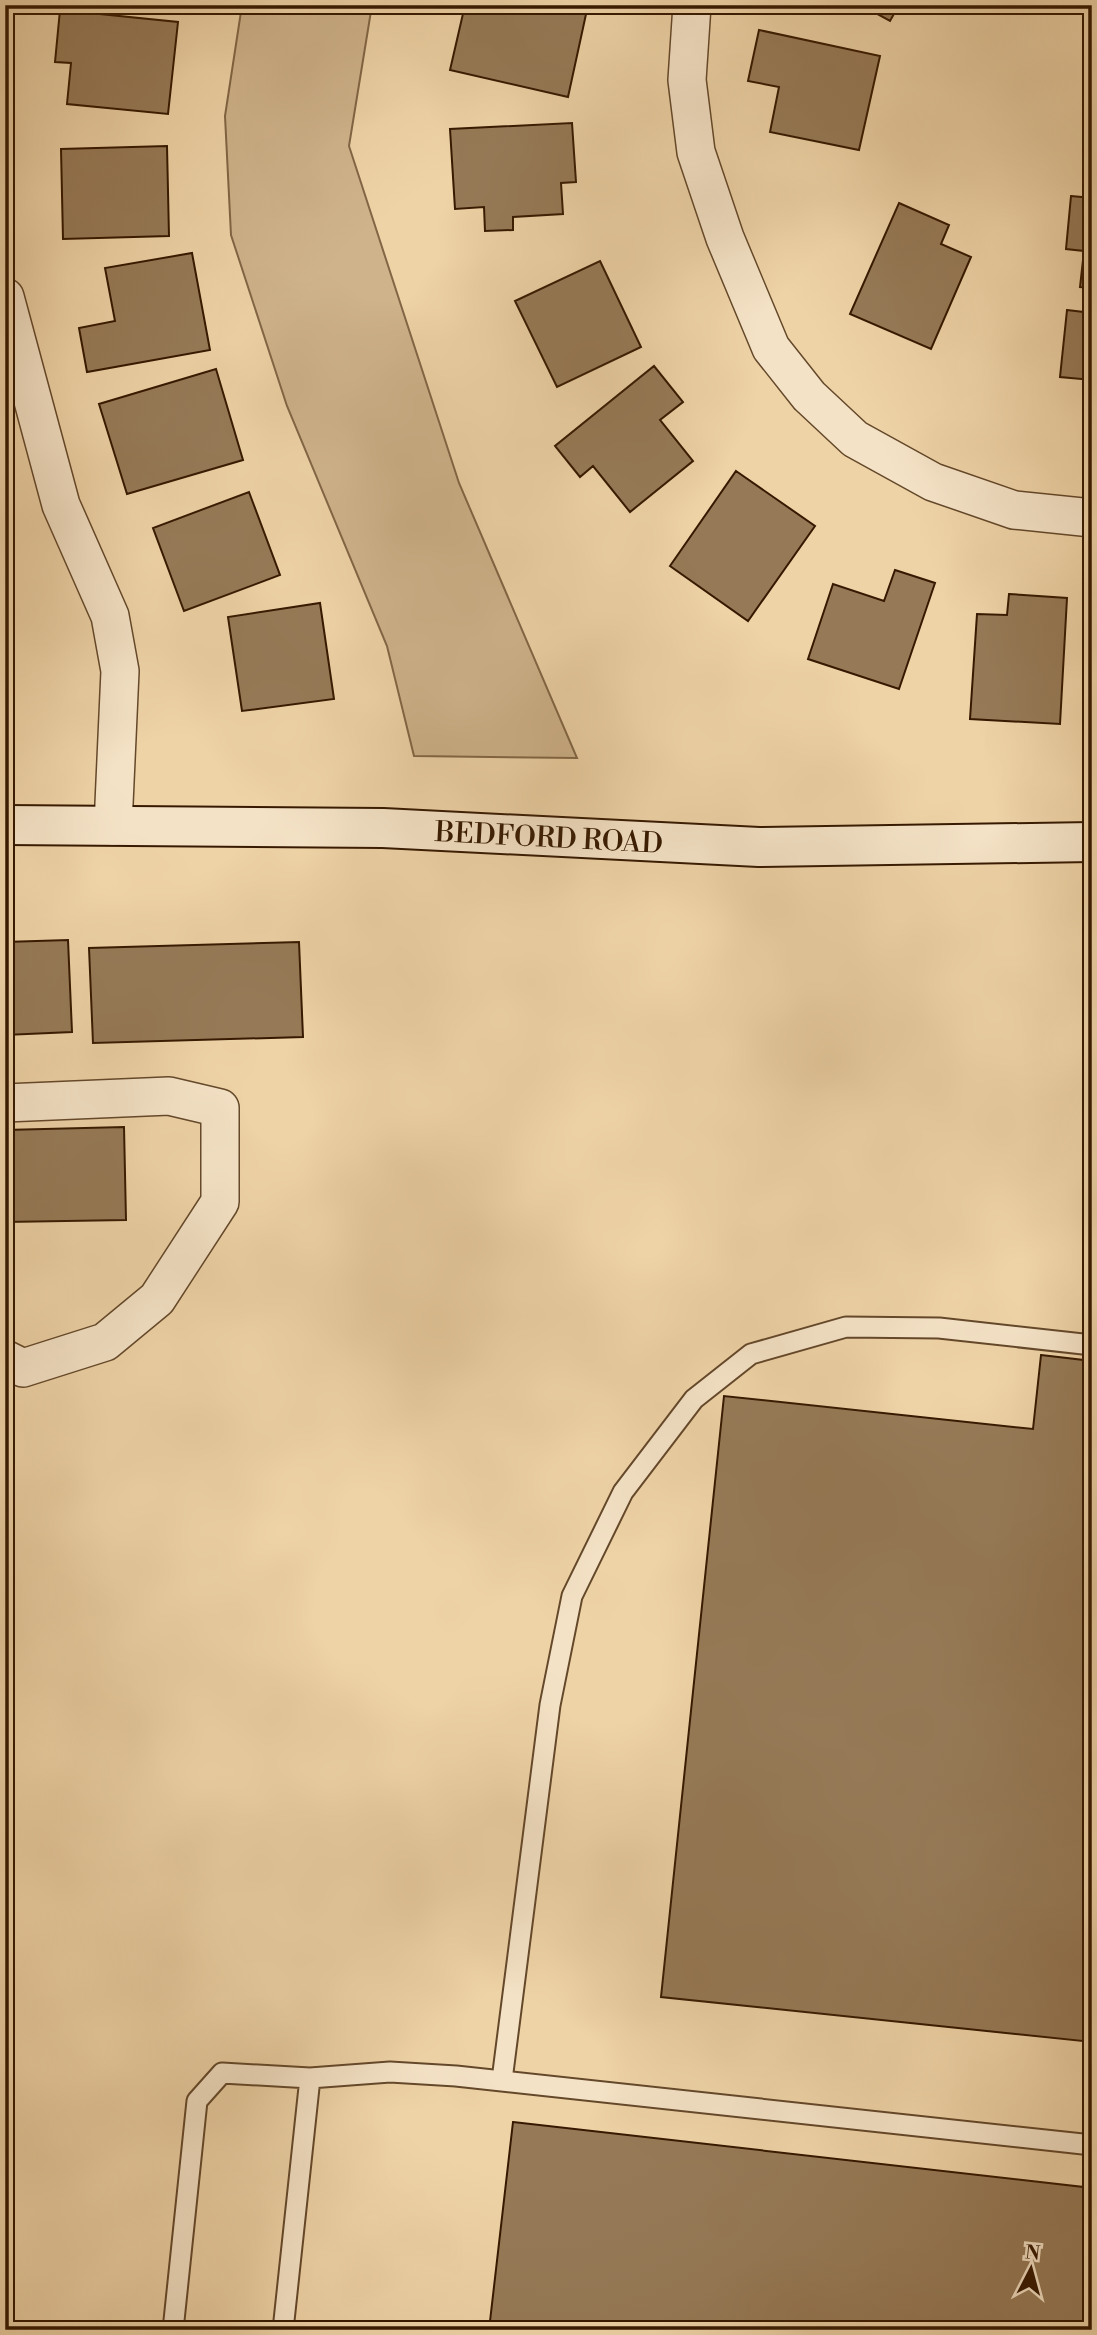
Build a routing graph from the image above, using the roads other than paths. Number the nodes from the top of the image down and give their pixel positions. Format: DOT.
graph roads {
  1 [pos="692,5"];
  2 [pos="5,297"];
  3 [pos="1092,518"];
  4 [pos="5,825"];
  5 [pos="113,826"];
  6 [pos="1092,842"];
  7 [pos="5,1103"];
  8 [pos="1092,1345"];
  9 [pos="5,1359"];
  10 [pos="310,2078"];
  11 [pos="502,2080"];
  12 [pos="1092,2145"];
  13 [pos="173,2330"];
  14 [pos="283,2330"];
  1 -- 3 [label="street"];
  2 -- 5 [label="street"];
  4 -- 5 [label="main road, BEDFORD ROAD"];
  5 -- 6 [label="main road, BEDFORD ROAD"];
  7 -- 9 [label="street"];
  8 -- 11 [label="lane"];
  10 -- 11 [label="lane"];
  10 -- 13 [label="lane"];
  10 -- 14 [label="lane"];
  11 -- 12 [label="lane"];
}
